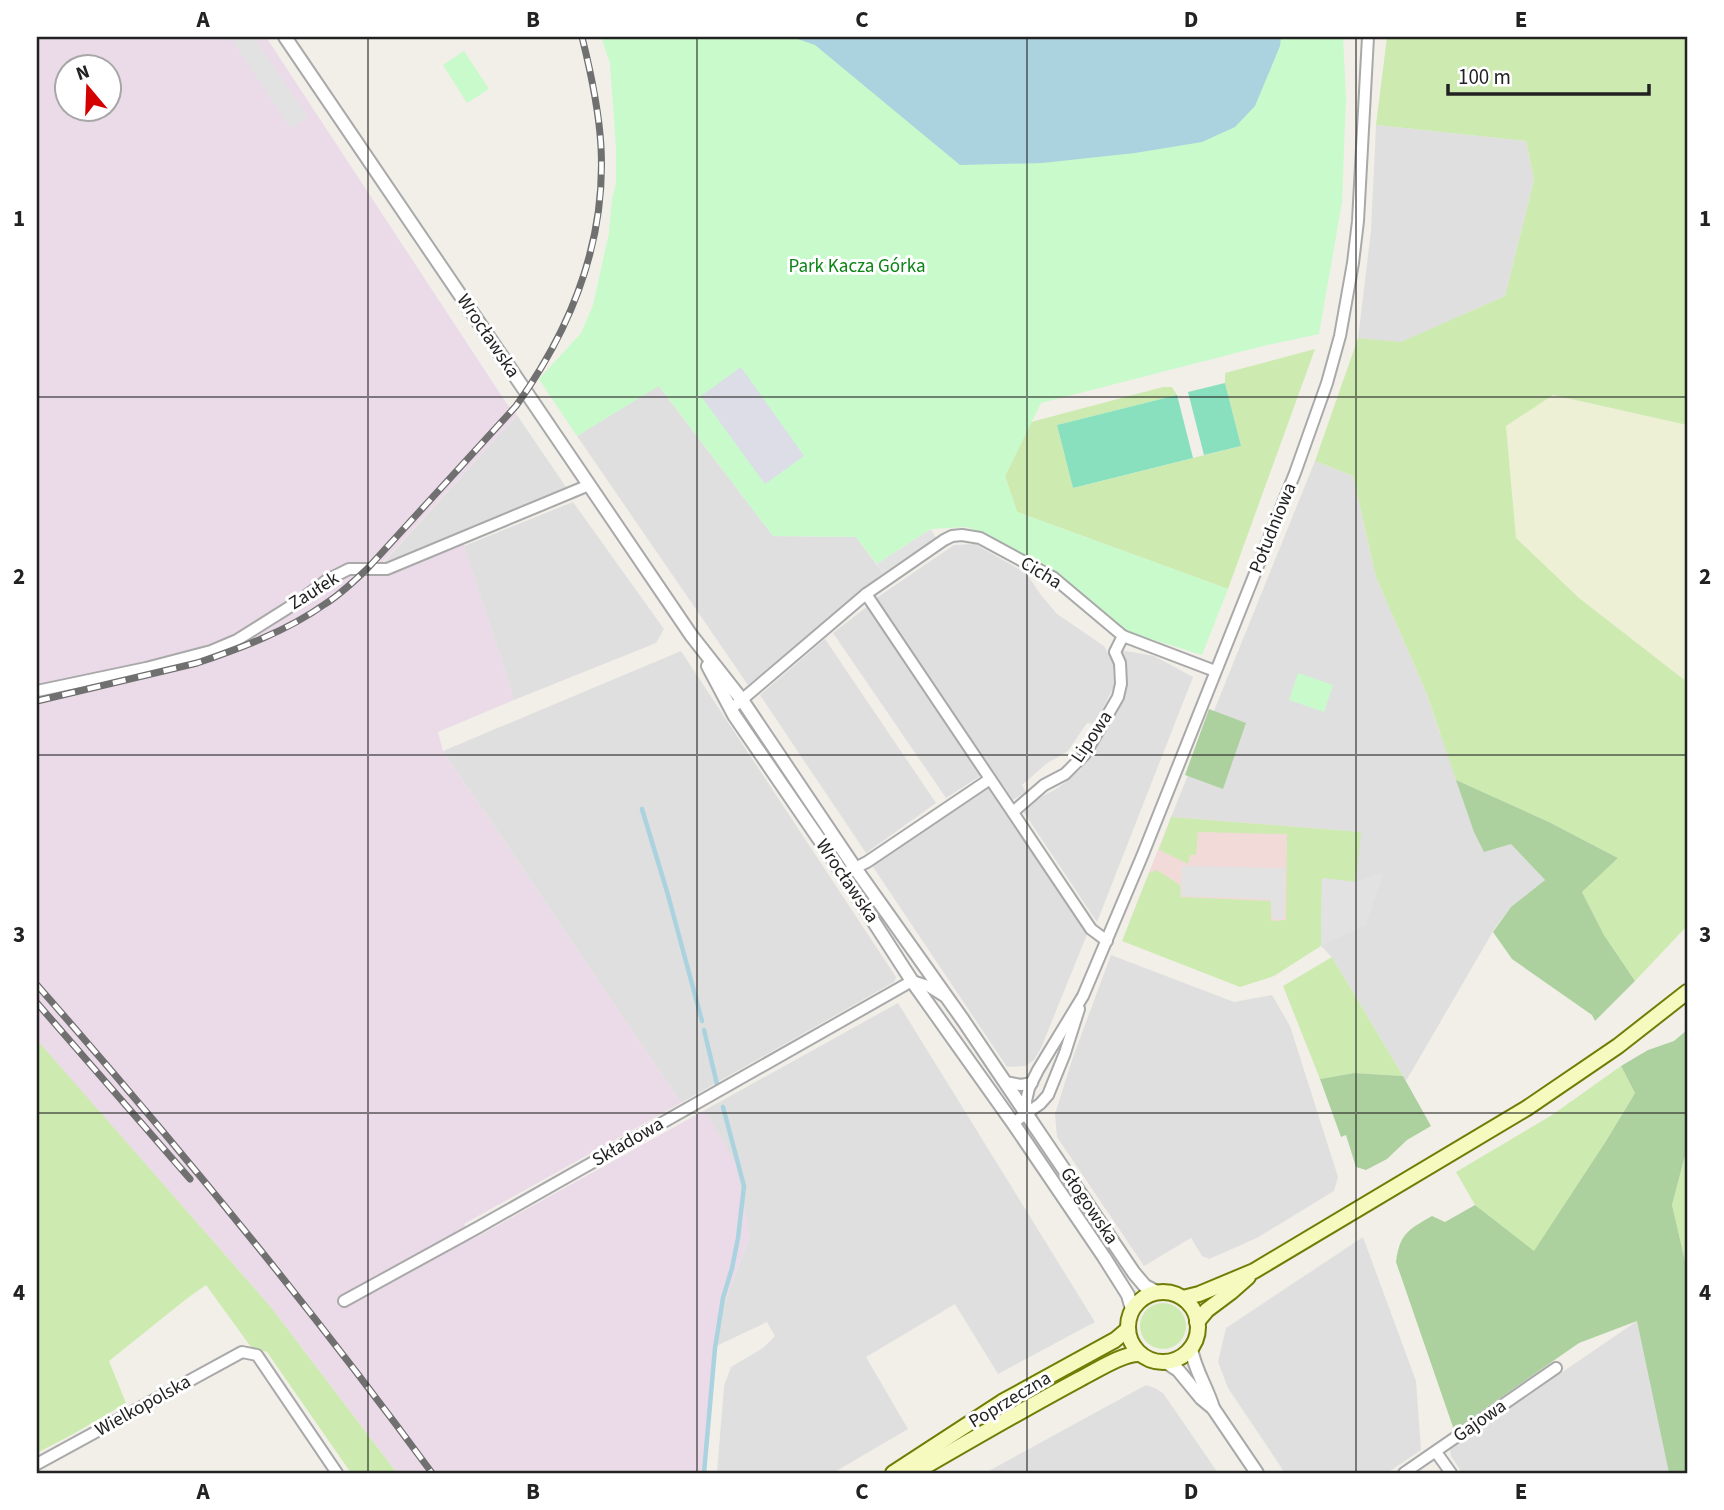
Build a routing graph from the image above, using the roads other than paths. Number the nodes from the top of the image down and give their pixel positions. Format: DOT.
graph roads {
  1 [pos="285,37"];
  2 [pos="1368,37"];
  3 [pos="589,485"];
  4 [pos="866,594"];
  5 [pos="691,635"];
  6 [pos="1123,636"];
  7 [pos="1215,671"];
  8 [pos="37,691"];
  9 [pos="741,701"];
  10 [pos="731,709"];
  11 [pos="990,779"];
  12 [pos="1013,812"];
  13 [pos="849,871"];
  14 [pos="1107,941"];
  15 [pos="919,956"];
  16 [pos="912,981"];
  17 [pos="1687,992"];
  18 [pos="1083,996"];
  19 [pos="948,999"];
  20 [pos="1006,1082"];
  21 [pos="1032,1083"];
  22 [pos="1027,1113"];
  23 [pos="1013,1123"];
  24 [pos="1254,1272"];
  25 [pos="1157,1292"];
  26 [pos="1183,1298"];
  27 [pos="344,1301"];
  28 [pos="1132,1309"];
  29 [pos="1198,1322"];
  30 [pos="1128,1329"];
  31 [pos="1191,1348"];
  32 [pos="1140,1354"];
  33 [pos="1166,1362"];
  34 [pos="1556,1368"];
  35 [pos="1213,1408"];
  36 [pos="1436,1452"];
  37 [pos="37,1464"];
  38 [pos="337,1473"];
  39 [pos="893,1473"];
  40 [pos="914,1473"];
  41 [pos="1257,1473"];
  42 [pos="1404,1473"];
  43 [pos="1451,1473"];
  1 -- 3 [label="street, Wrocławska"];
  2 -- 7 [label="street, Południowa"];
  3 -- 5 [label="street, Wrocławska"];
  3 -- 8 [label="street, Zaułek"];
  4 -- 6 [label="street, Cicha"];
  4 -- 9 [label="street, Cicha"];
  4 -- 11 [label="street"];
  5 -- 9 [label="street, Wrocławska"];
  5 -- 10 [label="street, Wrocławska"];
  6 -- 7 [label="street, Cicha"];
  6 -- 12 [label="street, Lipowa"];
  7 -- 14 [label="street, Południowa"];
  9 -- 10 [label="street, Cicha"];
  9 -- 13 [label="street, Wrocławska"];
  10 -- 13 [label="street, Wrocławska"];
  11 -- 12 [label="street"];
  11 -- 13 [label="street"];
  12 -- 14 [label="street"];
  13 -- 15 [label="street, Wrocławska"];
  13 -- 16 [label="street, Wrocławska"];
  14 -- 18 [label="street, Południowa"];
  15 -- 16 [label="street"];
  15 -- 19 [label="street, Wrocławska"];
  16 -- 19 [label="street"];
  16 -- 23 [label="street, Wrocławska"];
  16 -- 27 [label="street, Składowa"];
  17 -- 24 [label="main road"];
  18 -- 21 [label="street, Południowa"];
  18 -- 22 [label="street, Południowa"];
  19 -- 20 [label="street, Wrocławska"];
  20 -- 21 [label="street"];
  20 -- 22 [label="street, Wrocławska"];
  21 -- 22 [label="street, Południowa"];
  22 -- 23 [label="street, Południowa"];
  22 -- 25 [label="street, Głogowska"];
  23 -- 28 [label="street, Głogowska"];
  24 -- 26 [label="main road"];
  24 -- 29 [label="main road"];
  25 -- 26 [label="main road"];
  25 -- 28 [label="main road"];
  26 -- 29 [label="main road"];
  28 -- 30 [label="main road"];
  29 -- 31 [label="main road"];
  30 -- 32 [label="main road"];
  30 -- 39 [label="main road, Poprzeczna"];
  31 -- 33 [label="main road"];
  31 -- 35 [label="street"];
  32 -- 33 [label="main road"];
  32 -- 40 [label="main road, Poprzeczna"];
  33 -- 35 [label="street"];
  34 -- 36 [label="street, Gajowa"];
  35 -- 41 [label="street"];
  36 -- 42 [label="street, Gajowa"];
  36 -- 43 [label="street"];
  37 -- 38 [label="street, Wielkopolska"];
}
